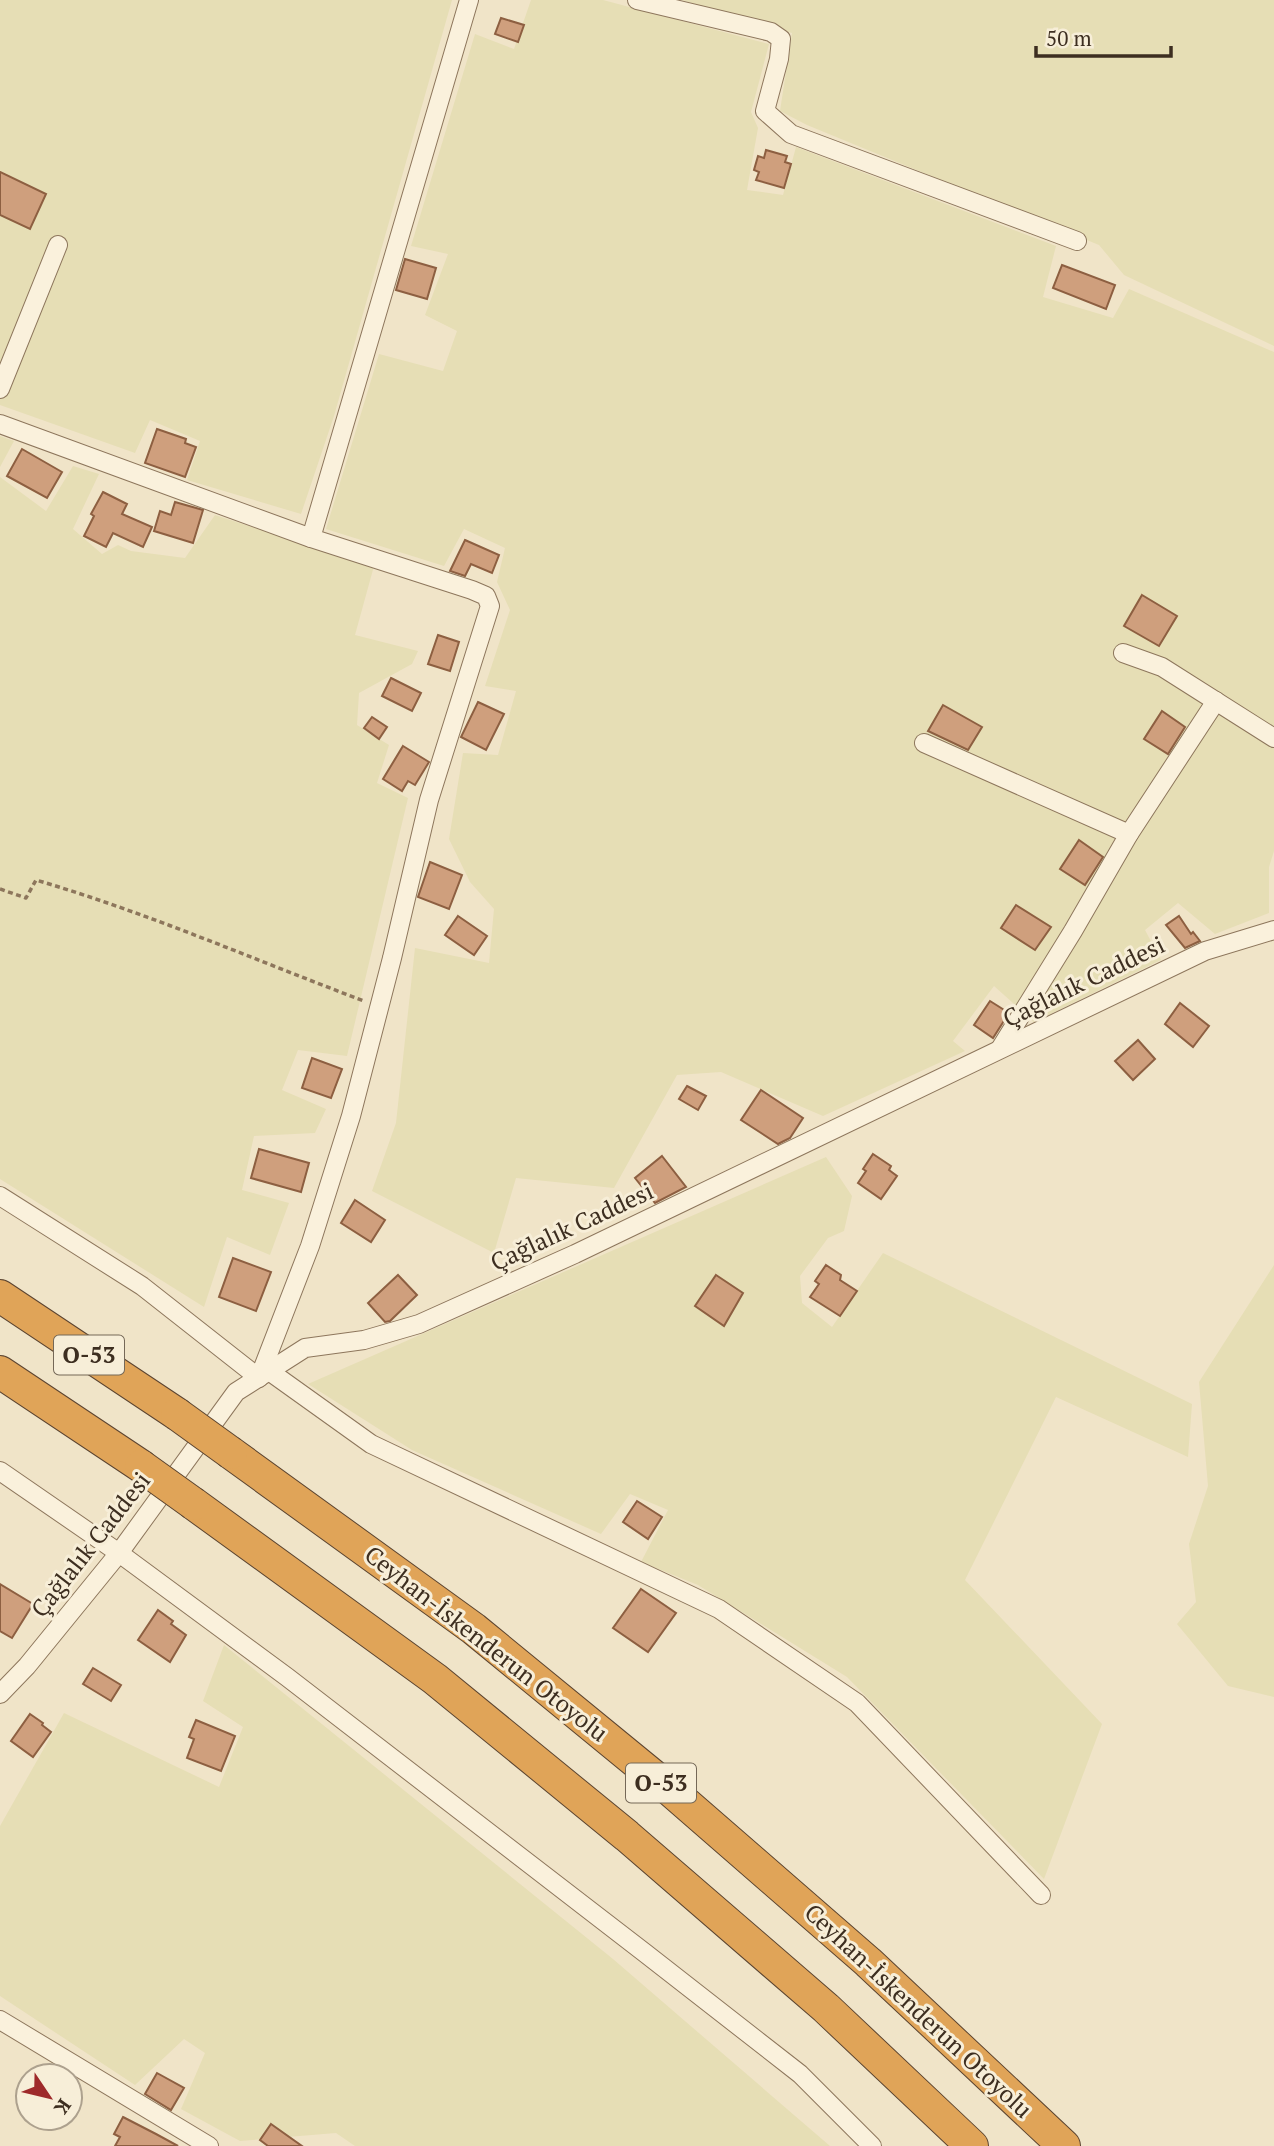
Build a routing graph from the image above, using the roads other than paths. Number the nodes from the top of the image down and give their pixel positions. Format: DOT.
graph roads {
  1 [pos="469,0"];
  2 [pos="637,0"];
  3 [pos="1077,242"];
  4 [pos="58,245"];
  5 [pos="0,389"];
  6 [pos="0,424"];
  7 [pos="311,538"];
  8 [pos="1124,653"];
  9 [pos="1216,701"];
  10 [pos="1274,738"];
  11 [pos="924,743"];
  12 [pos="1129,834"];
  13 [pos="1274,930"];
  14 [pos="1000,1050"];
  15 [pos="0,1196"];
  16 [pos="0,1296"];
  17 [pos="0,1372"];
  18 [pos="264,1374"];
  19 [pos="0,1471"];
  20 [pos="120,1553"];
  21 [pos="0,1694"];
  22 [pos="1041,1895"];
  23 [pos="0,2020"];
  24 [pos="209,2146"];
  25 [pos="872,2146"];
  26 [pos="972,2146"];
  27 [pos="1064,2146"];
  1 -- 7 [label="street"];
  2 -- 3 [label="street"];
  4 -- 5 [label="street"];
  6 -- 7 [label="street"];
  7 -- 18 [label="street"];
  8 -- 9 [label="street"];
  9 -- 10 [label="street"];
  9 -- 12 [label="street"];
  11 -- 12 [label="street"];
  12 -- 14 [label="street"];
  13 -- 14 [label="street, Çağlalık Caddesi"];
  14 -- 18 [label="street, Çağlalık Caddesi"];
  15 -- 18 [label="street"];
  16 -- 27 [label="highway, Ceyhan-İskenderun Otoyolu / O-53, bridge"];
  17 -- 26 [label="highway, O-53, bridge"];
  18 -- 20 [label="street, Çağlalık Caddesi"];
  18 -- 22 [label="street"];
  19 -- 20 [label="street"];
  20 -- 21 [label="street, Çağlalık Caddesi"];
  20 -- 25 [label="street"];
  23 -- 24 [label="street"];
}
